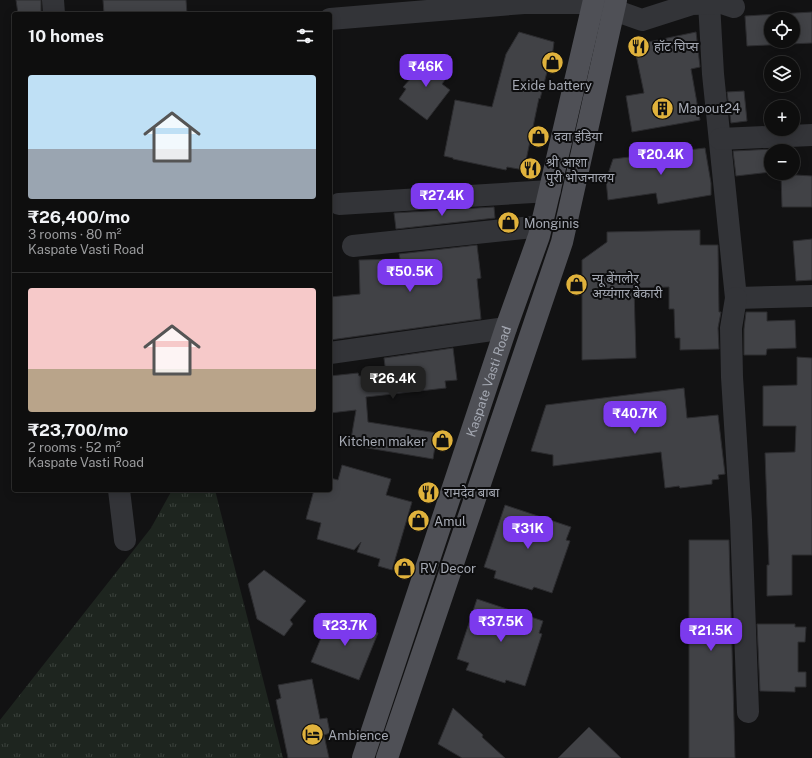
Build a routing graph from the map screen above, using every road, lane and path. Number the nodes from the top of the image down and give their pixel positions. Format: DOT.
graph roads {
  1 [pos="53,0"];
  2 [pos="594,1"];
  3 [pos="709,3"];
  4 [pos="615,5"];
  5 [pos="734,7"];
  6 [pos="54,12"];
  7 [pos="332,19"];
  8 [pos="812,134"];
  9 [pos="720,139"];
  10 [pos="550,191"];
  11 [pos="339,204"];
  12 [pos="542,226"];
  13 [pos="353,246"];
  14 [pos="812,296"];
  15 [pos="736,298"];
  16 [pos="506,328"];
  17 [pos="332,353"];
  18 [pos="119,492"];
  19 [pos="125,540"];
  20 [pos="748,712"];
  21 [pos="363,758"];
  22 [pos="387,758"];
  1 -- 6 [label="street"];
  2 -- 4 [label="street"];
  2 -- 7 [label="street"];
  2 -- 10 [label="main road, Kaspate Vasti Road"];
  3 -- 4 [label="street"];
  3 -- 5 [label="street"];
  3 -- 9 [label="street"];
  4 -- 22 [label="main road, Kaspate Vasti Road"];
  8 -- 9 [label="street"];
  9 -- 15 [label="street"];
  10 -- 11 [label="street"];
  10 -- 12 [label="main road, Kaspate Vasti Road"];
  12 -- 13 [label="street"];
  12 -- 16 [label="main road, Kaspate Vasti Road"];
  14 -- 15 [label="street"];
  15 -- 20 [label="street"];
  16 -- 17 [label="street"];
  16 -- 21 [label="main road, Kaspate Vasti Road"];
  18 -- 19 [label="street"];
}
